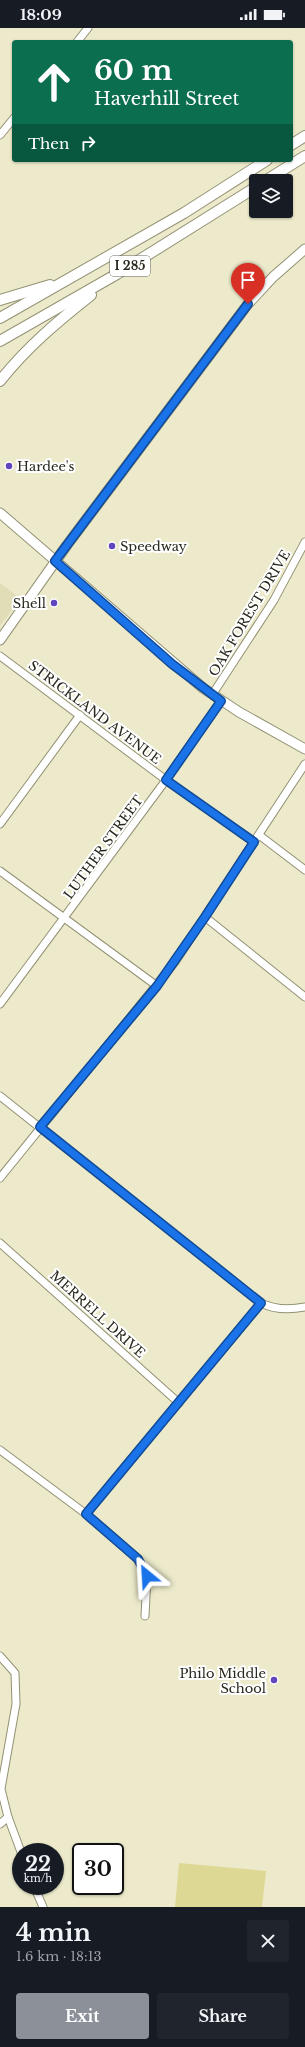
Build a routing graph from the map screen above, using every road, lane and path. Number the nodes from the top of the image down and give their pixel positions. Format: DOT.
graph roads {
  1 [pos="88,28"];
  2 [pos="79,40"];
  3 [pos="12,120"];
  4 [pos="0,134"];
  5 [pos="305,136"];
  6 [pos="293,144"];
  7 [pos="305,156"];
  8 [pos="264,162"];
  9 [pos="276,174"];
  10 [pos="249,191"];
  11 [pos="305,249"];
  12 [pos="80,274"];
  13 [pos="117,274"];
  14 [pos="0,300"];
  15 [pos="0,318"];
  16 [pos="0,341"];
  17 [pos="0,381"];
  18 [pos="0,513"];
  19 [pos="305,542"];
  20 [pos="55,561"];
  21 [pos="0,640"];
  22 [pos="0,656"];
  23 [pos="212,695"];
  24 [pos="221,701"];
  25 [pos="80,715"];
  26 [pos="305,749"];
  27 [pos="305,764"];
  28 [pos="166,780"];
  29 [pos="0,824"];
  30 [pos="256,839"];
  31 [pos="305,870"];
  32 [pos="0,871"];
  33 [pos="205,917"];
  34 [pos="65,918"];
  35 [pos="157,986"];
  36 [pos="305,997"];
  37 [pos="0,1004"];
  38 [pos="0,1096"];
  39 [pos="40,1127"];
  40 [pos="0,1178"];
  41 [pos="0,1243"];
  42 [pos="261,1303"];
  43 [pos="305,1307"];
  44 [pos="179,1403"];
  45 [pos="0,1450"];
  46 [pos="86,1514"];
  47 [pos="145,1616"];
  48 [pos="0,1656"];
  49 [pos="0,1740"];
  50 [pos="8,1741"];
  51 [pos="8,1817"];
  52 [pos="0,1824"];
  53 [pos="18,1843"];
  54 [pos="38,1895"];
  55 [pos="43,1907"];
  1 -- 2 [label="street"];
  3 -- 4 [label="street"];
  5 -- 6 [label="highway"];
  7 -- 9 [label="highway"];
  8 -- 12 [label="highway, I 285"];
  10 -- 13 [label="highway, I 285"];
  11 -- 20 [label="main road"];
  12 -- 14 [label="highway"];
  12 -- 15 [label="highway, I 285"];
  13 -- 16 [label="highway, I 285"];
  13 -- 17 [label="highway"];
  18 -- 20 [label="main road"];
  19 -- 23 [label="street, OAK FOREST DRIVE"];
  20 -- 21 [label="main road"];
  20 -- 23 [label="main road"];
  22 -- 25 [label="street, STRICKLAND AVENUE"];
  23 -- 24 [label="main road"];
  24 -- 26 [label="main road"];
  24 -- 28 [label="street, LUTHER STREET"];
  25 -- 28 [label="street, STRICKLAND AVENUE"];
  25 -- 29 [label="street"];
  27 -- 30 [label="street"];
  28 -- 30 [label="street, STRICKLAND AVENUE"];
  28 -- 34 [label="street, LUTHER STREET"];
  30 -- 31 [label="street, STRICKLAND AVENUE"];
  30 -- 33 [label="street"];
  32 -- 34 [label="street"];
  33 -- 35 [label="street"];
  33 -- 36 [label="street"];
  34 -- 35 [label="street"];
  34 -- 37 [label="street, LUTHER STREET"];
  35 -- 39 [label="street"];
  38 -- 39 [label="street"];
  39 -- 40 [label="street"];
  39 -- 42 [label="street"];
  41 -- 44 [label="street, MERRELL DRIVE"];
  42 -- 43 [label="street"];
  42 -- 44 [label="street"];
  44 -- 46 [label="street"];
  45 -- 46 [label="street"];
  46 -- 47 [label="street"];
  48 -- 50 [label="street"];
  49 -- 50 [label="street"];
  50 -- 51 [label="street"];
  51 -- 52 [label="street"];
  51 -- 53 [label="street"];
  54 -- 55 [label="street"];
}
